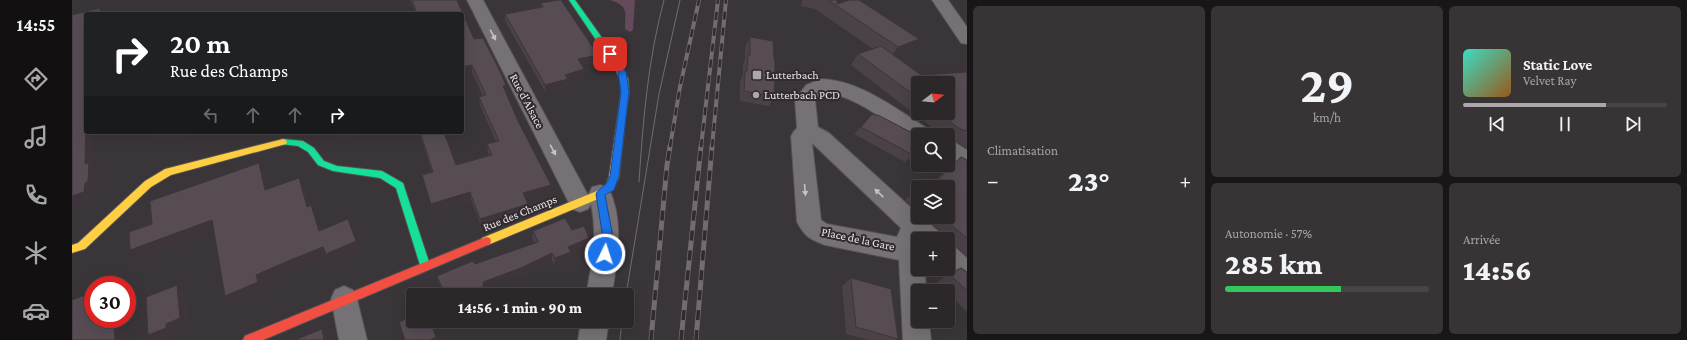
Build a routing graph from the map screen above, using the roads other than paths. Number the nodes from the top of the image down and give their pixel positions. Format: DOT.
graph roads {
  1 [pos="475,0"];
  2 [pos="572,0"];
  3 [pos="940,0"];
  4 [pos="967,39"];
  5 [pos="911,128"];
  6 [pos="808,131"];
  7 [pos="955,153"];
  8 [pos="967,161"];
  9 [pos="590,198"];
  10 [pos="913,232"];
  11 [pos="911,244"];
  12 [pos="72,249"];
  13 [pos="955,263"];
  14 [pos="425,265"];
  15 [pos="967,274"];
  16 [pos="913,276"];
  17 [pos="600,288"];
  18 [pos="344,298"];
  19 [pos="594,328"];
  20 [pos="249,340"];
  21 [pos="354,340"];
  22 [pos="592,340"];
  23 [pos="917,340"];
  1 -- 9 [label="street, Rue d'Alsace, one-way"];
  2 -- 9 [label="street, Rue des Champs"];
  3 -- 4 [label="street"];
  5 -- 6 [label="street, Place de la Gare"];
  10 -- 6 [label="street, one-way"];
  6 -- 11 [label="street, Place de la Gare, one-way"];
  7 -- 8 [label="street"];
  9 -- 14 [label="street, Rue des Champs"];
  9 -- 17 [label="street, Rue d'Alsace"];
  12 -- 14 [label="street"];
  13 -- 15 [label="street"];
  14 -- 18 [label="street, Rue des Champs"];
  16 -- 23 [label="street"];
  18 -- 20 [label="street, Rue des Champs"];
  18 -- 21 [label="street"];
  19 -- 22 [label="street"];
}
